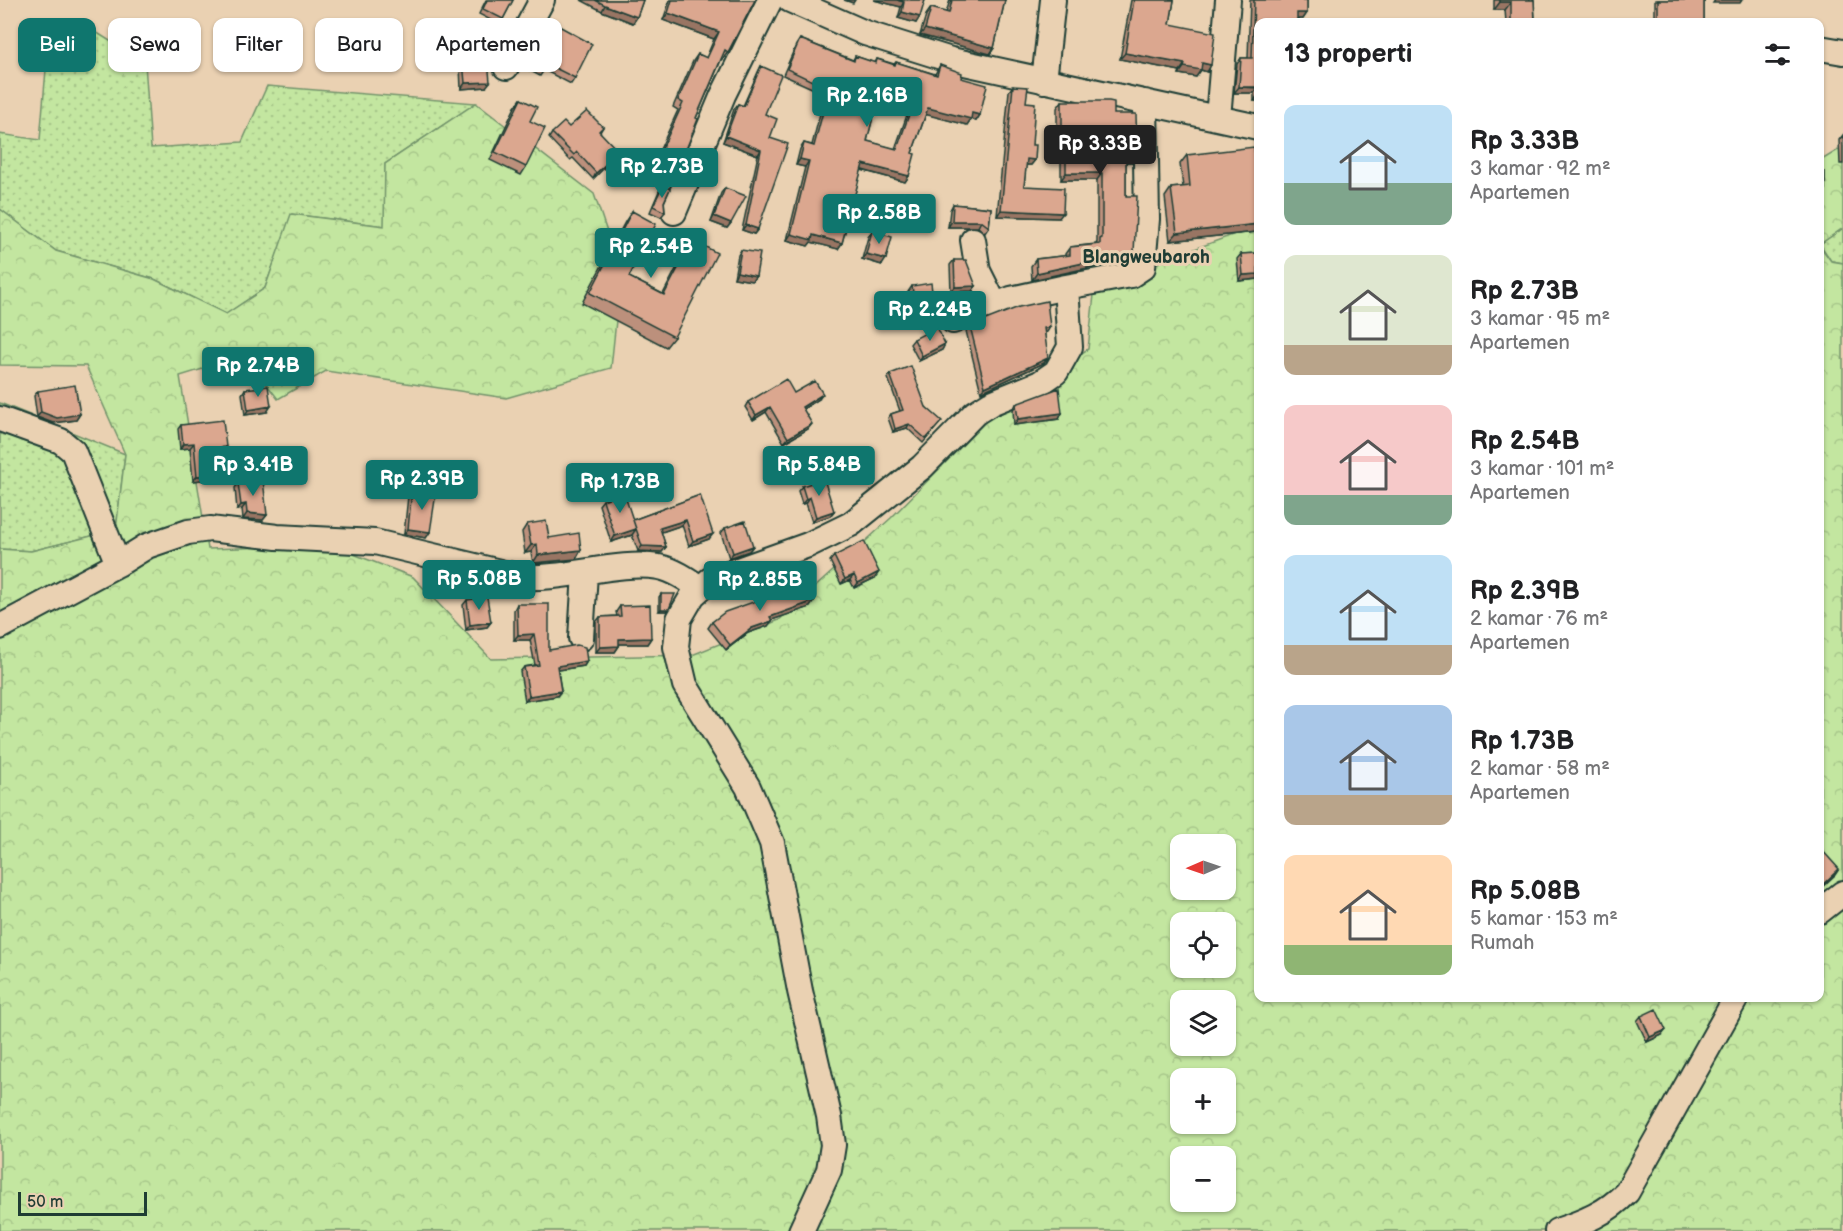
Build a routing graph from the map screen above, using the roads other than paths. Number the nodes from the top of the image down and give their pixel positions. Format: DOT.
graph roads {
  1 [pos="542,0"];
  2 [pos="770,0"];
  3 [pos="790,0"];
  4 [pos="1053,0"];
  5 [pos="1228,0"];
  6 [pos="532,18"];
  7 [pos="1824,49"];
  8 [pos="1843,52"];
  9 [pos="1044,81"];
  10 [pos="1145,102"];
  11 [pos="1218,118"];
  12 [pos="1254,126"];
  13 [pos="674,212"];
  14 [pos="973,240"];
  15 [pos="1066,287"];
  16 [pos="995,305"];
  17 [pos="953,321"];
  18 [pos="0,419"];
  19 [pos="118,564"];
  20 [pos="585,573"];
  21 [pos="700,588"];
  22 [pos="0,627"];
  23 [pos="581,638"];
  24 [pos="1843,893"];
  25 [pos="1824,907"];
  26 [pos="1734,1002"];
  27 [pos="801,1231"];
  28 [pos="1557,1231"];
  1 -- 6 [label="street"];
  2 -- 13 [label="street"];
  3 -- 9 [label="street"];
  4 -- 9 [label="street"];
  5 -- 11 [label="street"];
  7 -- 8 [label="street"];
  9 -- 10 [label="street"];
  10 -- 11 [label="street"];
  10 -- 15 [label="street"];
  11 -- 12 [label="street"];
  14 -- 16 [label="street"];
  15 -- 16 [label="street"];
  15 -- 21 [label="street"];
  16 -- 17 [label="street"];
  18 -- 19 [label="street"];
  19 -- 20 [label="street"];
  19 -- 22 [label="street"];
  20 -- 21 [label="street"];
  20 -- 23 [label="street"];
  21 -- 27 [label="street"];
  24 -- 25 [label="street"];
  26 -- 28 [label="street"];
}
